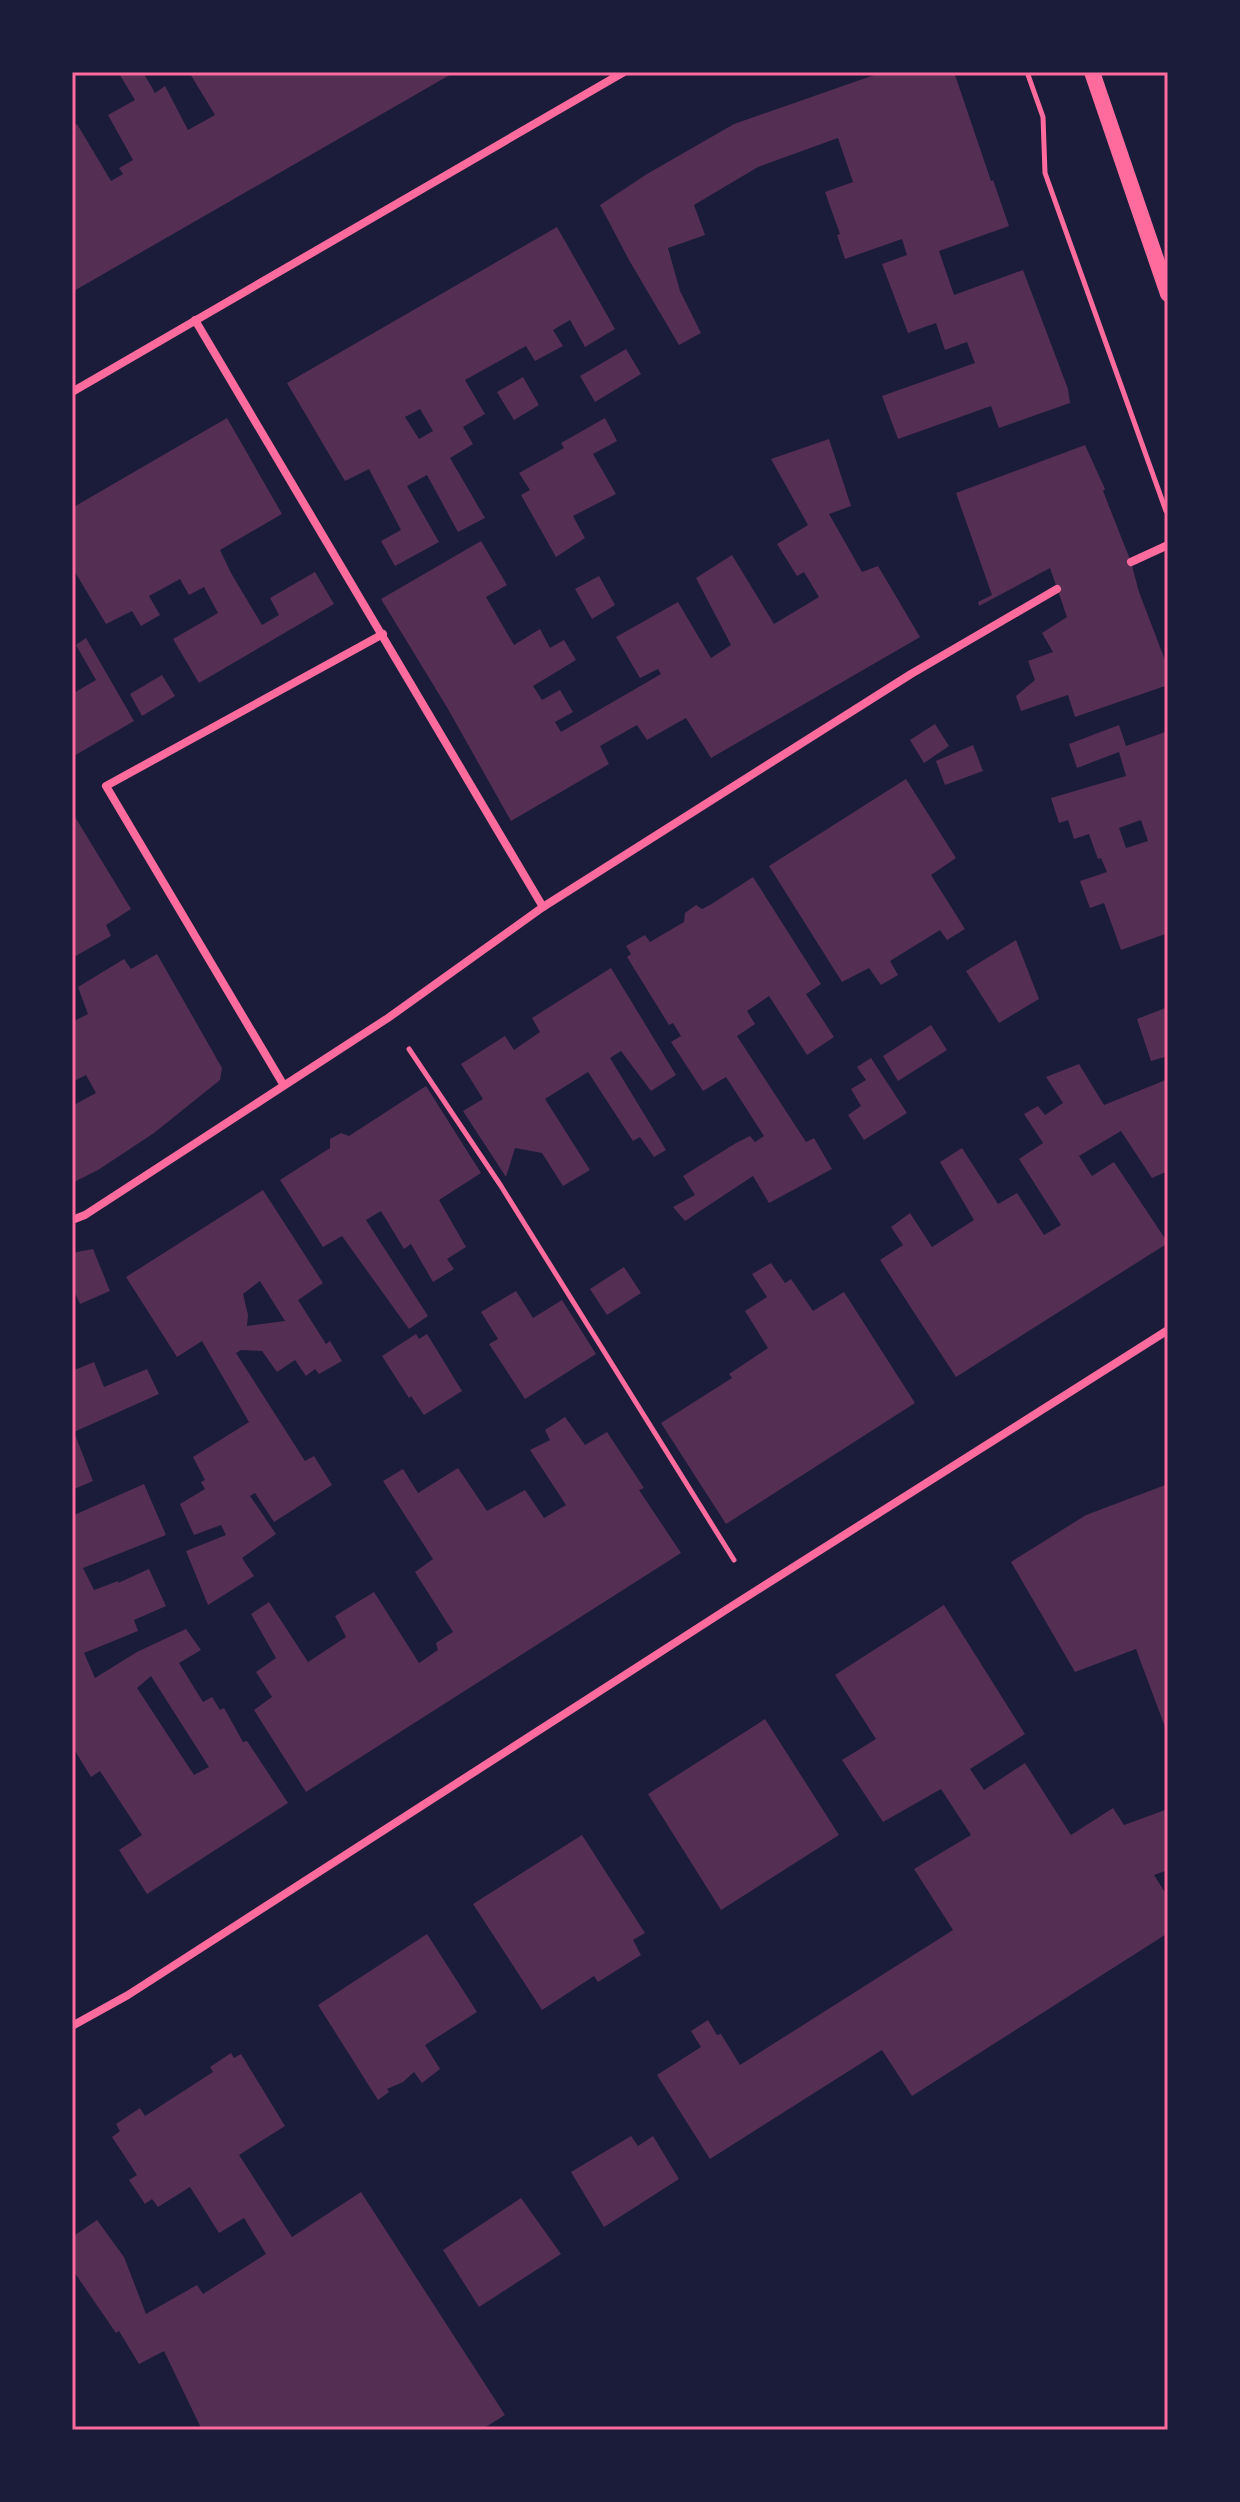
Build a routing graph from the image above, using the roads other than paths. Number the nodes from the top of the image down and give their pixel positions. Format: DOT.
graph roads {
  1 [pos="624,72"];
  2 [pos="1092,72"];
  3 [pos="1168,294"];
  4 [pos="195,320"];
  5 [pos="72,392"];
  6 [pos="1168,545"];
  7 [pos="1131,562"];
  8 [pos="1057,589"];
  9 [pos="383,634"];
  10 [pos="543,907"];
  11 [pos="283,1084"];
  12 [pos="72,1220"];
  13 [pos="1168,1330"];
  14 [pos="72,2026"];
  1 -- 4 [label="street"];
  2 -- 3 [label="main road"];
  4 -- 5 [label="street"];
  4 -- 9 [label="street"];
  6 -- 7 [label="street"];
  8 -- 10 [label="street"];
  9 -- 10 [label="street"];
  9 -- 11 [label="street"];
  10 -- 11 [label="street"];
  11 -- 12 [label="street"];
  13 -- 14 [label="street"];
}
